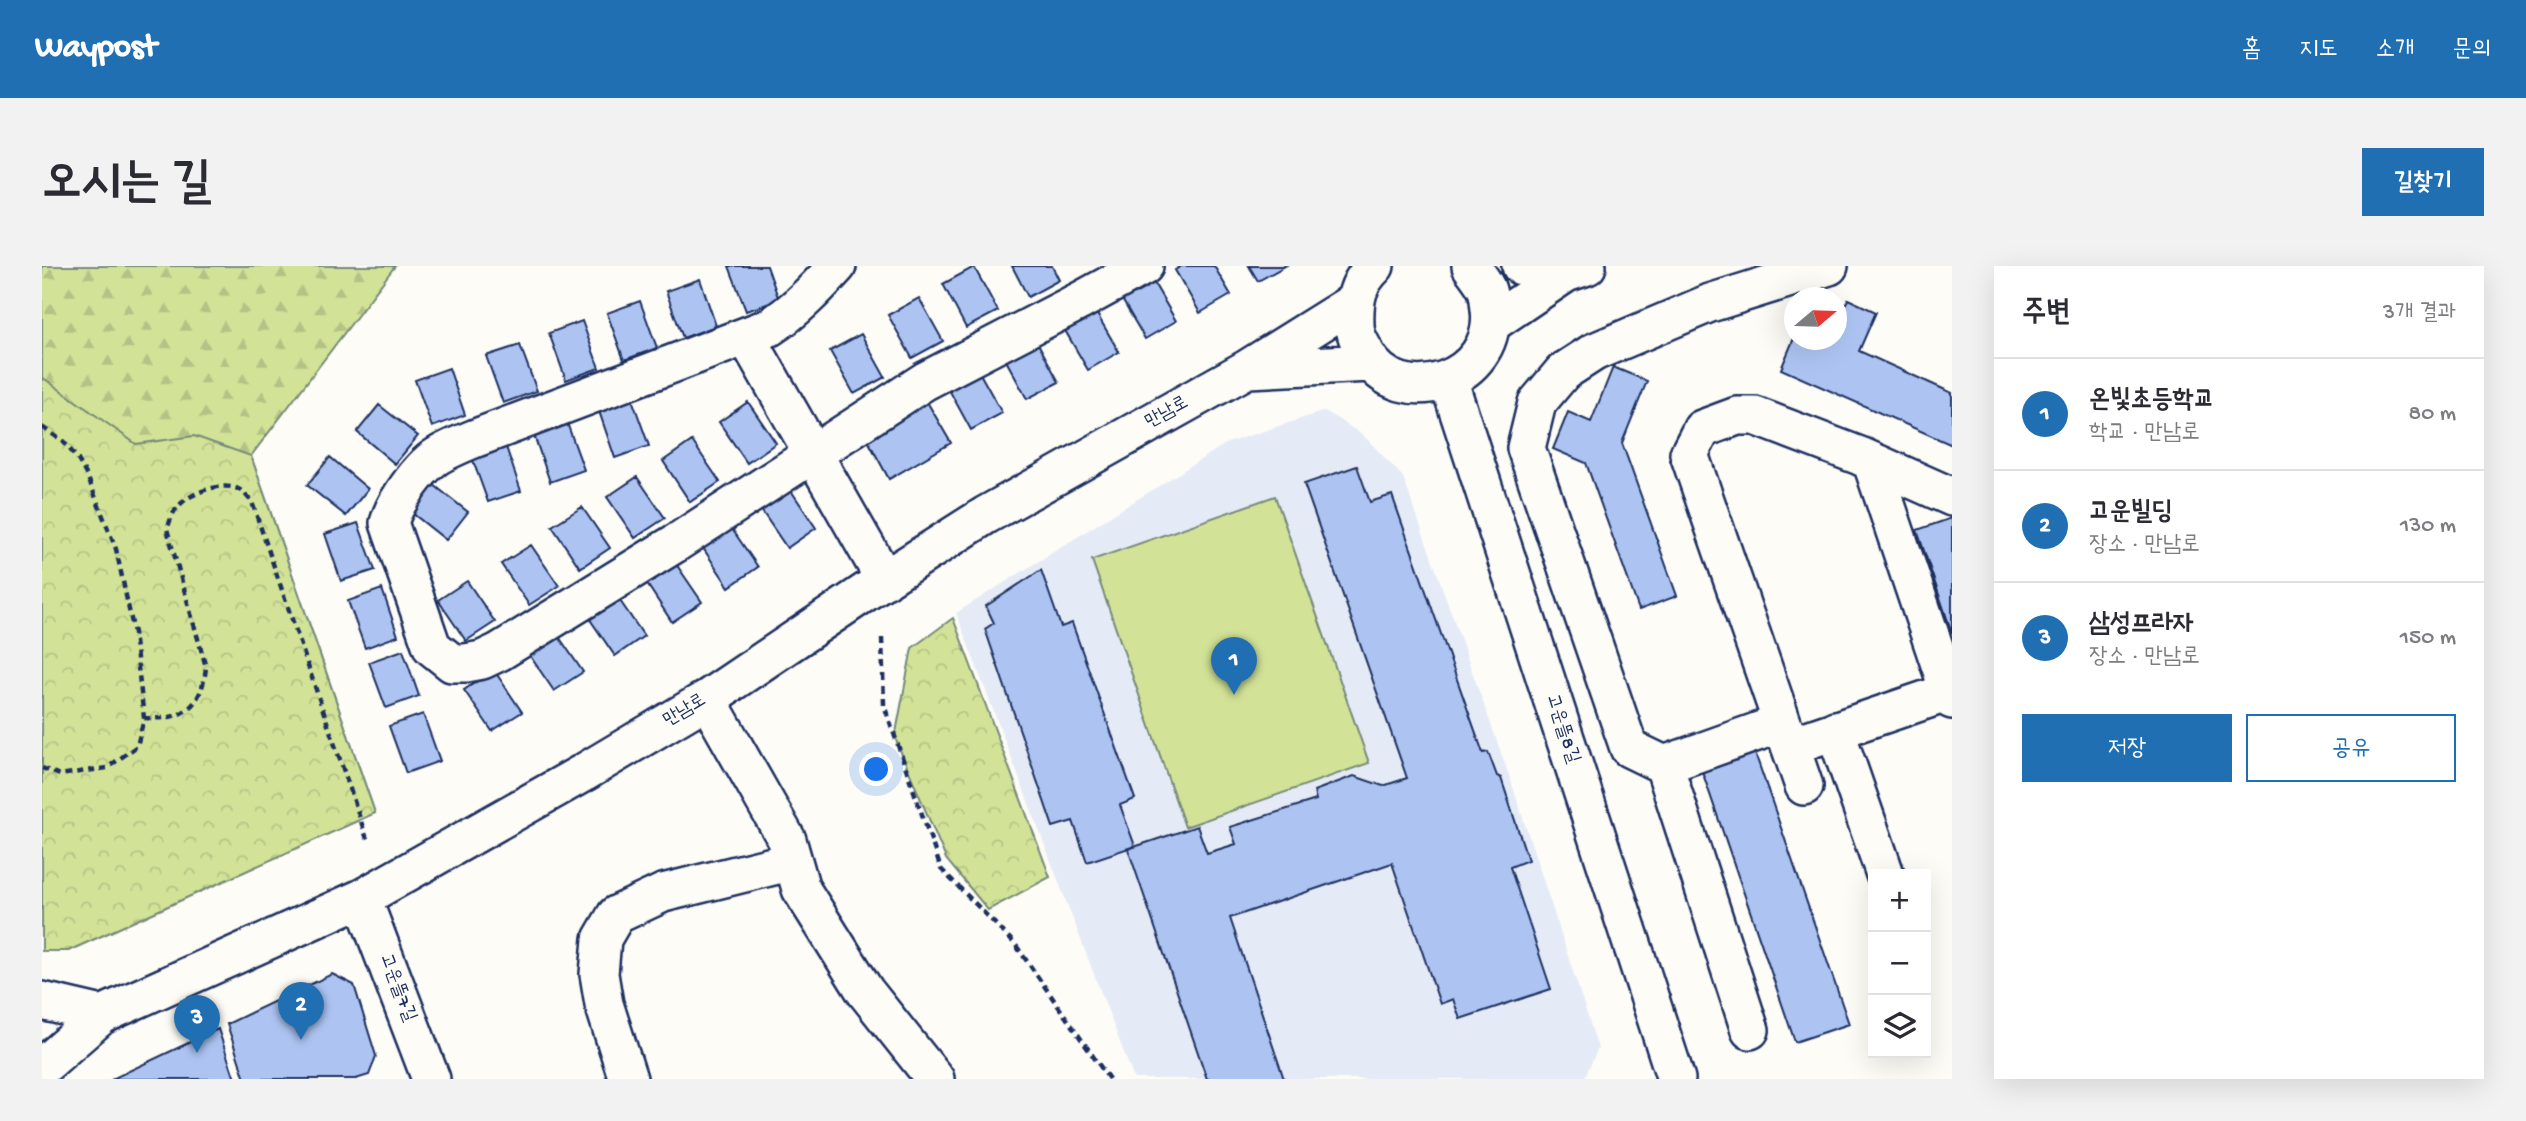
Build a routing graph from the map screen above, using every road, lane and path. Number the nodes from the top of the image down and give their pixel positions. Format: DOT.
graph roads {
  1 [pos="837,266"];
  2 [pos="1144,266"];
  3 [pos="1375,266"];
  4 [pos="1471,266"];
  5 [pos="1521,266"];
  6 [pos="1829,266"];
  7 [pos="1577,270"];
  8 [pos="1354,302"];
  9 [pos="1492,323"];
  10 [pos="746,336"];
  11 [pos="1371,363"];
  12 [pos="1247,369"];
  13 [pos="1448,379"];
  14 [pos="42,427"];
  15 [pos="813,453"];
  16 [pos="1872,463"];
  17 [pos="1952,498"];
  18 [pos="885,580"];
  19 [pos="882,638"];
  20 [pos="1951,696"];
  21 [pos="707,699"];
  22 [pos="144,718"];
  23 [pos="1835,730"];
  24 [pos="1786,734"];
  25 [pos="1664,765"];
  26 [pos="42,768"];
  27 [pos="1804,786"];
  28 [pos="367,839"];
  29 [pos="793,861"];
  30 [pos="1883,869"];
  31 [pos="362,898"];
  32 [pos="42,1001"];
  33 [pos="103,1015"];
  34 [pos="1750,1030"];
  35 [pos="42,1067"];
  36 [pos="431,1079"];
  37 [pos="628,1079"];
  38 [pos="935,1079"];
  39 [pos="1110,1079"];
  40 [pos="1676,1079"];
  1 -- 10 [label="street"];
  2 -- 15 [label="street"];
  3 -- 8 [label="street"];
  4 -- 9 [label="street"];
  5 -- 7 [label="street"];
  6 -- 25 [label="street"];
  7 -- 9 [label="street"];
  8 -- 11 [label="street"];
  8 -- 12 [label="street, 만남로"];
  9 -- 13 [label="street"];
  10 -- 15 [label="street"];
  10 -- 15 [label="street"];
  11 -- 12 [label="street"];
  11 -- 13 [label="street"];
  12 -- 18 [label="street, 만남로"];
  13 -- 40 [label="street, 고운뜰8길"];
  14 -- 22 [label="path"];
  15 -- 18 [label="street"];
  16 -- 17 [label="street"];
  16 -- 20 [label="street"];
  16 -- 24 [label="street"];
  18 -- 21 [label="street, 만남로"];
  19 -- 39 [label="path"];
  20 -- 23 [label="street"];
  21 -- 29 [label="street"];
  21 -- 31 [label="street, 만남로"];
  22 -- 26 [label="path"];
  22 -- 28 [label="path"];
  23 -- 24 [label="street"];
  23 -- 30 [label="street"];
  24 -- 25 [label="street"];
  24 -- 27 [label="street"];
  25 -- 34 [label="street"];
  29 -- 37 [label="street"];
  29 -- 38 [label="street"];
  31 -- 33 [label="street, 만남로"];
  31 -- 36 [label="street, 고운뜰7길"];
  32 -- 33 [label="street"];
  33 -- 35 [label="street, 만남로"];
}
